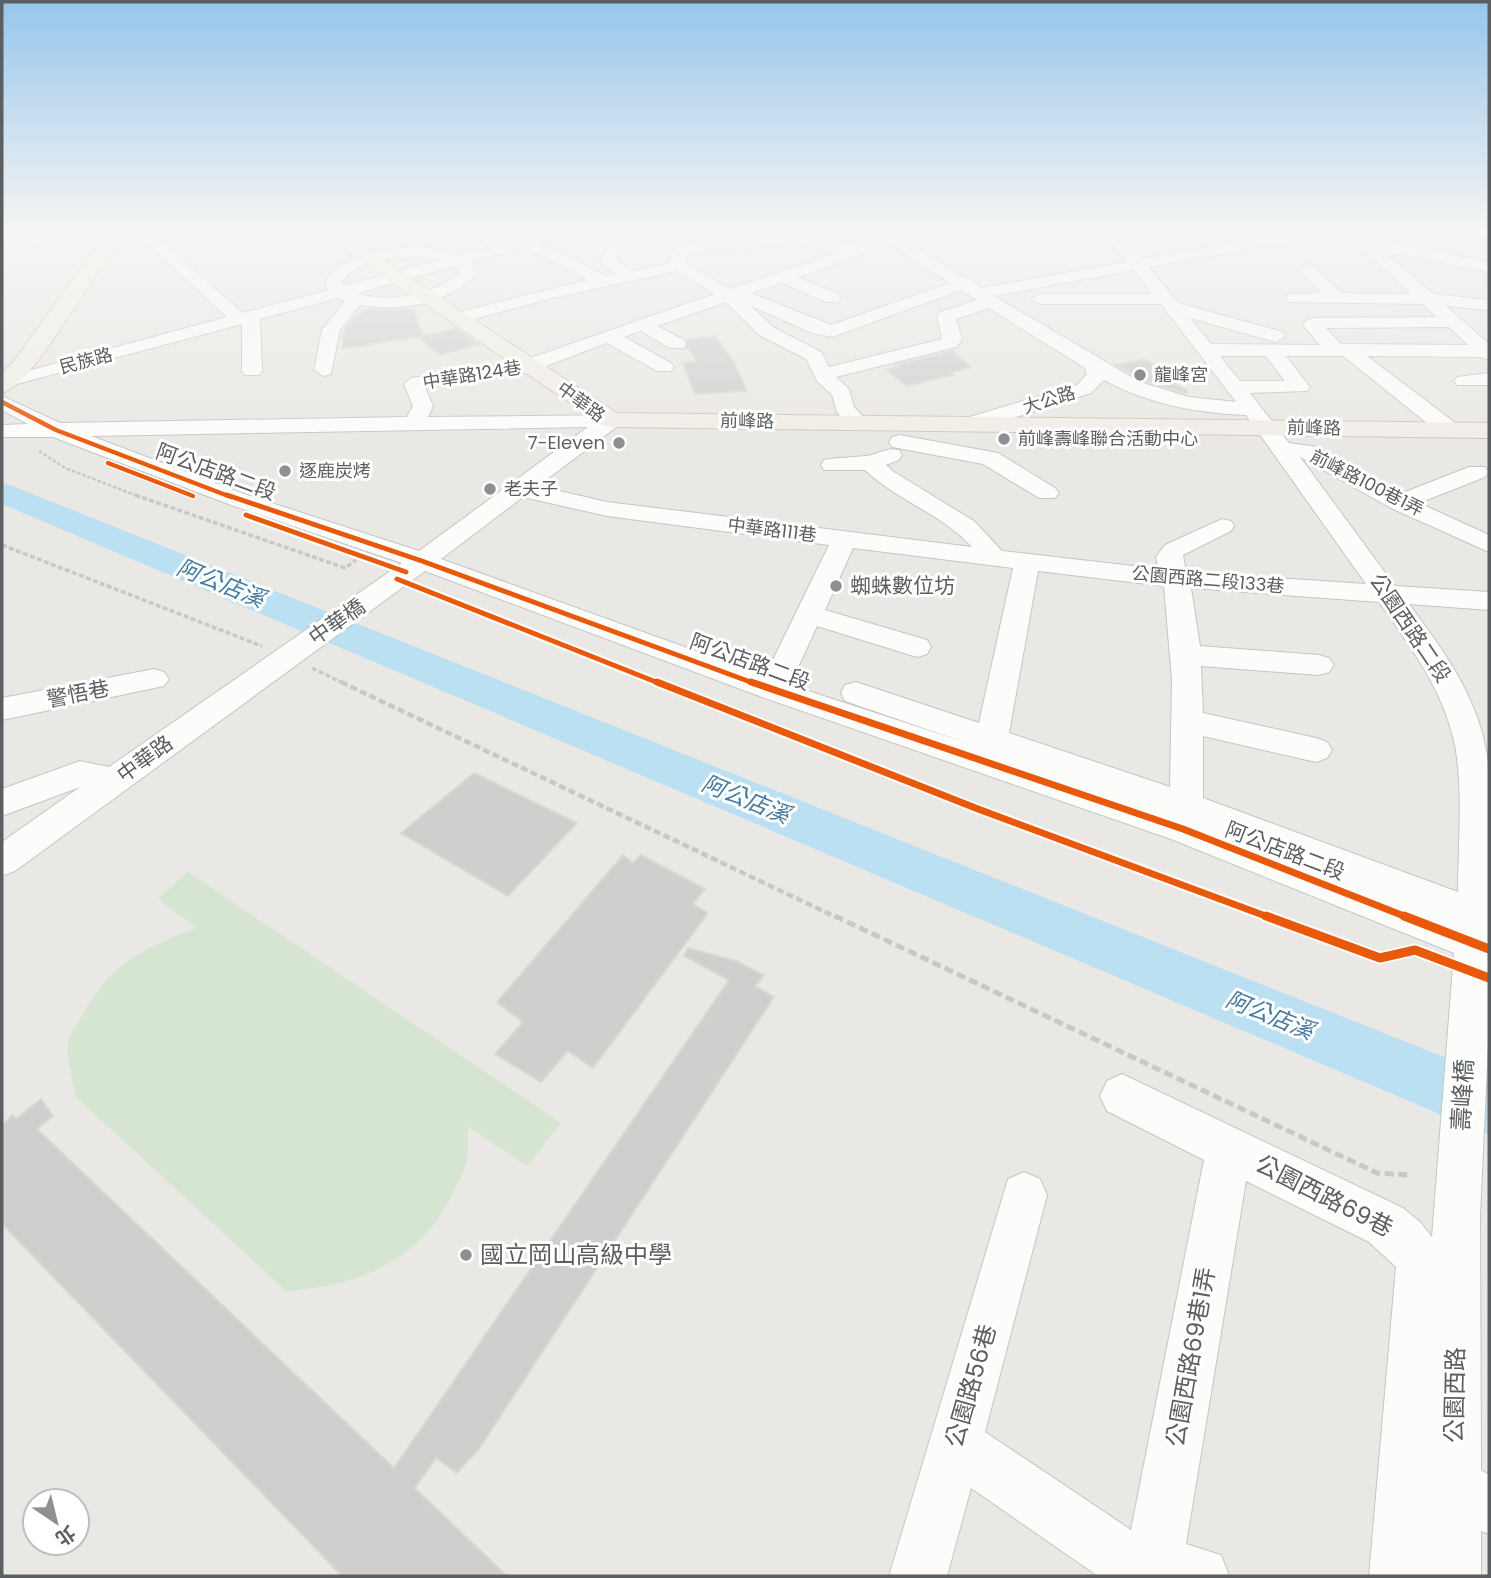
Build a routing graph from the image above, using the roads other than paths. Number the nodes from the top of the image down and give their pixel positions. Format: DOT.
graph roads {
  1 [pos="1167,302"];
  2 [pos="67,303"];
  3 [pos="227,303"];
  4 [pos="300,303"];
  5 [pos="353,303"];
  6 [pos="435,303"];
  7 [pos="515,303"];
  8 [pos="704,303"];
  9 [pos="740,303"];
  10 [pos="752,303"];
  11 [pos="957,303"];
  12 [pos="973,303"];
  13 [pos="996,303"];
  14 [pos="1169,303"];
  15 [pos="1431,303"];
  16 [pos="1465,303"];
  17 [pos="1489,305"];
  18 [pos="245,318"];
  19 [pos="458,318"];
  20 [pos="643,319"];
  21 [pos="1453,322"];
  22 [pos="609,336"];
  23 [pos="677,344"];
  24 [pos="1337,348"];
  25 [pos="1205,349"];
  26 [pos="1270,349"];
  27 [pos="1487,352"];
  28 [pos="529,365"];
  29 [pos="1094,365"];
  30 [pos="664,367"];
  31 [pos="324,370"];
  32 [pos="252,371"];
  33 [pos="823,374"];
  34 [pos="1489,379"];
  35 [pos="1464,381"];
  36 [pos="1234,387"];
  37 [pos="3,402"];
  38 [pos="611,420"];
  39 [pos="858,422"];
  40 [pos="415,424"];
  41 [pos="971,424"];
  42 [pos="1266,428"];
  43 [pos="102,429"];
  44 [pos="1450,430"];
  45 [pos="1489,431"];
  46 [pos="899,432"];
  47 [pos="48,440"];
  48 [pos="871,463"];
  49 [pos="832,466"];
  50 [pos="1477,472"];
  51 [pos="519,489"];
  52 [pos="250,493"];
  53 [pos="1047,493"];
  54 [pos="1399,503"];
  55 [pos="1222,526"];
  56 [pos="844,540"];
  57 [pos="1489,544"];
  58 [pos="431,555"];
  59 [pos="993,557"];
  60 [pos="1027,562"];
  61 [pos="1176,579"];
  62 [pos="386,587"];
  63 [pos="1388,595"];
  64 [pos="1489,601"];
  65 [pos="810,615"];
  66 [pos="917,647"];
  67 [pos="1185,655"];
  68 [pos="288,657"];
  69 [pos="1319,665"];
  70 [pos="154,678"];
  71 [pos="778,680"];
  72 [pos="2,709"];
  73 [pos="1187,721"];
  74 [pos="1480,743"];
  75 [pos="987,749"];
  76 [pos="1316,750"];
  77 [pos="115,780"];
  78 [pos="2,803"];
  79 [pos="1185,818"];
  80 [pos="2,861"];
  81 [pos="1480,941"];
  82 [pos="1122,1096"];
  83 [pos="1229,1148"];
  84 [pos="1024,1195"];
  85 [pos="1456,1214"];
  86 [pos="955,1444"];
  87 [pos="1472,1496"];
  88 [pos="1168,1573"];
  89 [pos="918,1576"];
  90 [pos="1398,1576"];
  91 [pos="1452,1576"];
  1 -- 25 [label="street, 公園西路二段"];
  2 -- 37 [label="main road"];
  3 -- 18 [label="street"];
  4 -- 18 [label="street, 民族路"];
  5 -- 31 [label="street"];
  6 -- 19 [label="main road, 中華路"];
  7 -- 19 [label="street"];
  8 -- 20 [label="street"];
  9 -- 33 [label="street"];
  10 -- 11 [label="street"];
  12 -- 33 [label="street"];
  13 -- 29 [label="street, 大公路"];
  14 -- 24 [label="street"];
  15 -- 21 [label="street"];
  16 -- 17 [label="street"];
  18 -- 32 [label="street"];
  18 -- 37 [label="street, 民族路"];
  19 -- 28 [label="main road, 中華路"];
  20 -- 22 [label="street"];
  20 -- 23 [label="street"];
  21 -- 24 [label="street"];
  21 -- 27 [label="street"];
  22 -- 28 [label="street"];
  22 -- 30 [label="street"];
  24 -- 26 [label="street"];
  24 -- 27 [label="street"];
  24 -- 44 [label="street"];
  25 -- 26 [label="street"];
  25 -- 36 [label="street, 公園西路二段"];
  26 -- 36 [label="street"];
  28 -- 38 [label="main road, 中華路"];
  28 -- 40 [label="street, 中華路124巷"];
  29 -- 41 [label="street, 大公路"];
  29 -- 42 [label="street, 前峰路100巷1弄"];
  33 -- 39 [label="street"];
  34 -- 35 [label="street"];
  36 -- 42 [label="street, 公園西路二段"];
  37 -- 43 [label="street, 阿公店路二段"];
  37 -- 47 [label="street, 阿公店路二段"];
  38 -- 39 [label="main road, 前峰路"];
  38 -- 40 [label="street, 前峰路"];
  38 -- 51 [label="street, 中華路"];
  39 -- 46 [label="main road, 前峰路"];
  40 -- 43 [label="street, 前峰路"];
  41 -- 42 [label="main road, 前峰路"];
  41 -- 46 [label="main road, 前峰路"];
  42 -- 44 [label="main road, 前峰路"];
  42 -- 54 [label="street, 前峰路100巷1弄"];
  42 -- 63 [label="street, 公園西路二段"];
  43 -- 47 [label="street, 前峰路"];
  43 -- 52 [label="street, 阿公店路二段"];
  44 -- 45 [label="main road, 前峰路"];
  46 -- 48 [label="street"];
  46 -- 53 [label="street"];
  47 -- 52 [label="street, 阿公店路二段"];
  48 -- 49 [label="street"];
  48 -- 59 [label="street"];
  50 -- 54 [label="street"];
  51 -- 56 [label="street, 中華路111巷"];
  51 -- 58 [label="street, 中華路"];
  52 -- 58 [label="street, 阿公店路二段"];
  54 -- 57 [label="street, 前峰路100巷1弄"];
  55 -- 61 [label="street"];
  56 -- 59 [label="street, 中華路111巷"];
  56 -- 65 [label="street"];
  58 -- 62 [label="street, 中華路"];
  58 -- 71 [label="street, 阿公店路二段"];
  59 -- 60 [label="street, 中華路111巷"];
  60 -- 61 [label="street, 公園西路二段133巷"];
  60 -- 75 [label="street"];
  61 -- 63 [label="street, 公園西路二段133巷"];
  61 -- 67 [label="street"];
  62 -- 68 [label="street, 中華橋"];
  63 -- 64 [label="street, 公園西路二段133巷"];
  63 -- 74 [label="street, 公園西路二段"];
  65 -- 66 [label="street"];
  65 -- 71 [label="street"];
  67 -- 69 [label="street"];
  67 -- 73 [label="street"];
  68 -- 77 [label="street, 中華路"];
  70 -- 72 [label="street, 警悟巷"];
  71 -- 75 [label="street, 阿公店路二段"];
  73 -- 76 [label="street"];
  73 -- 79 [label="street"];
  74 -- 81 [label="street, 公園西路二段"];
  75 -- 79 [label="street, 阿公店路二段"];
  77 -- 78 [label="street"];
  77 -- 80 [label="street, 中華路"];
  79 -- 81 [label="street, 阿公店路二段"];
  81 -- 85 [label="street, 壽峰橋"];
  82 -- 83 [label="street, 公園西路69巷"];
  83 -- 88 [label="street, 公園西路69巷1弄"];
  83 -- 90 [label="street, 公園西路69巷"];
  84 -- 86 [label="street, 公園路56巷"];
  85 -- 87 [label="street, 公園西路"];
  86 -- 88 [label="street"];
  86 -- 89 [label="street, 公園路56巷"];
  87 -- 91 [label="street, 公園西路"];
}
